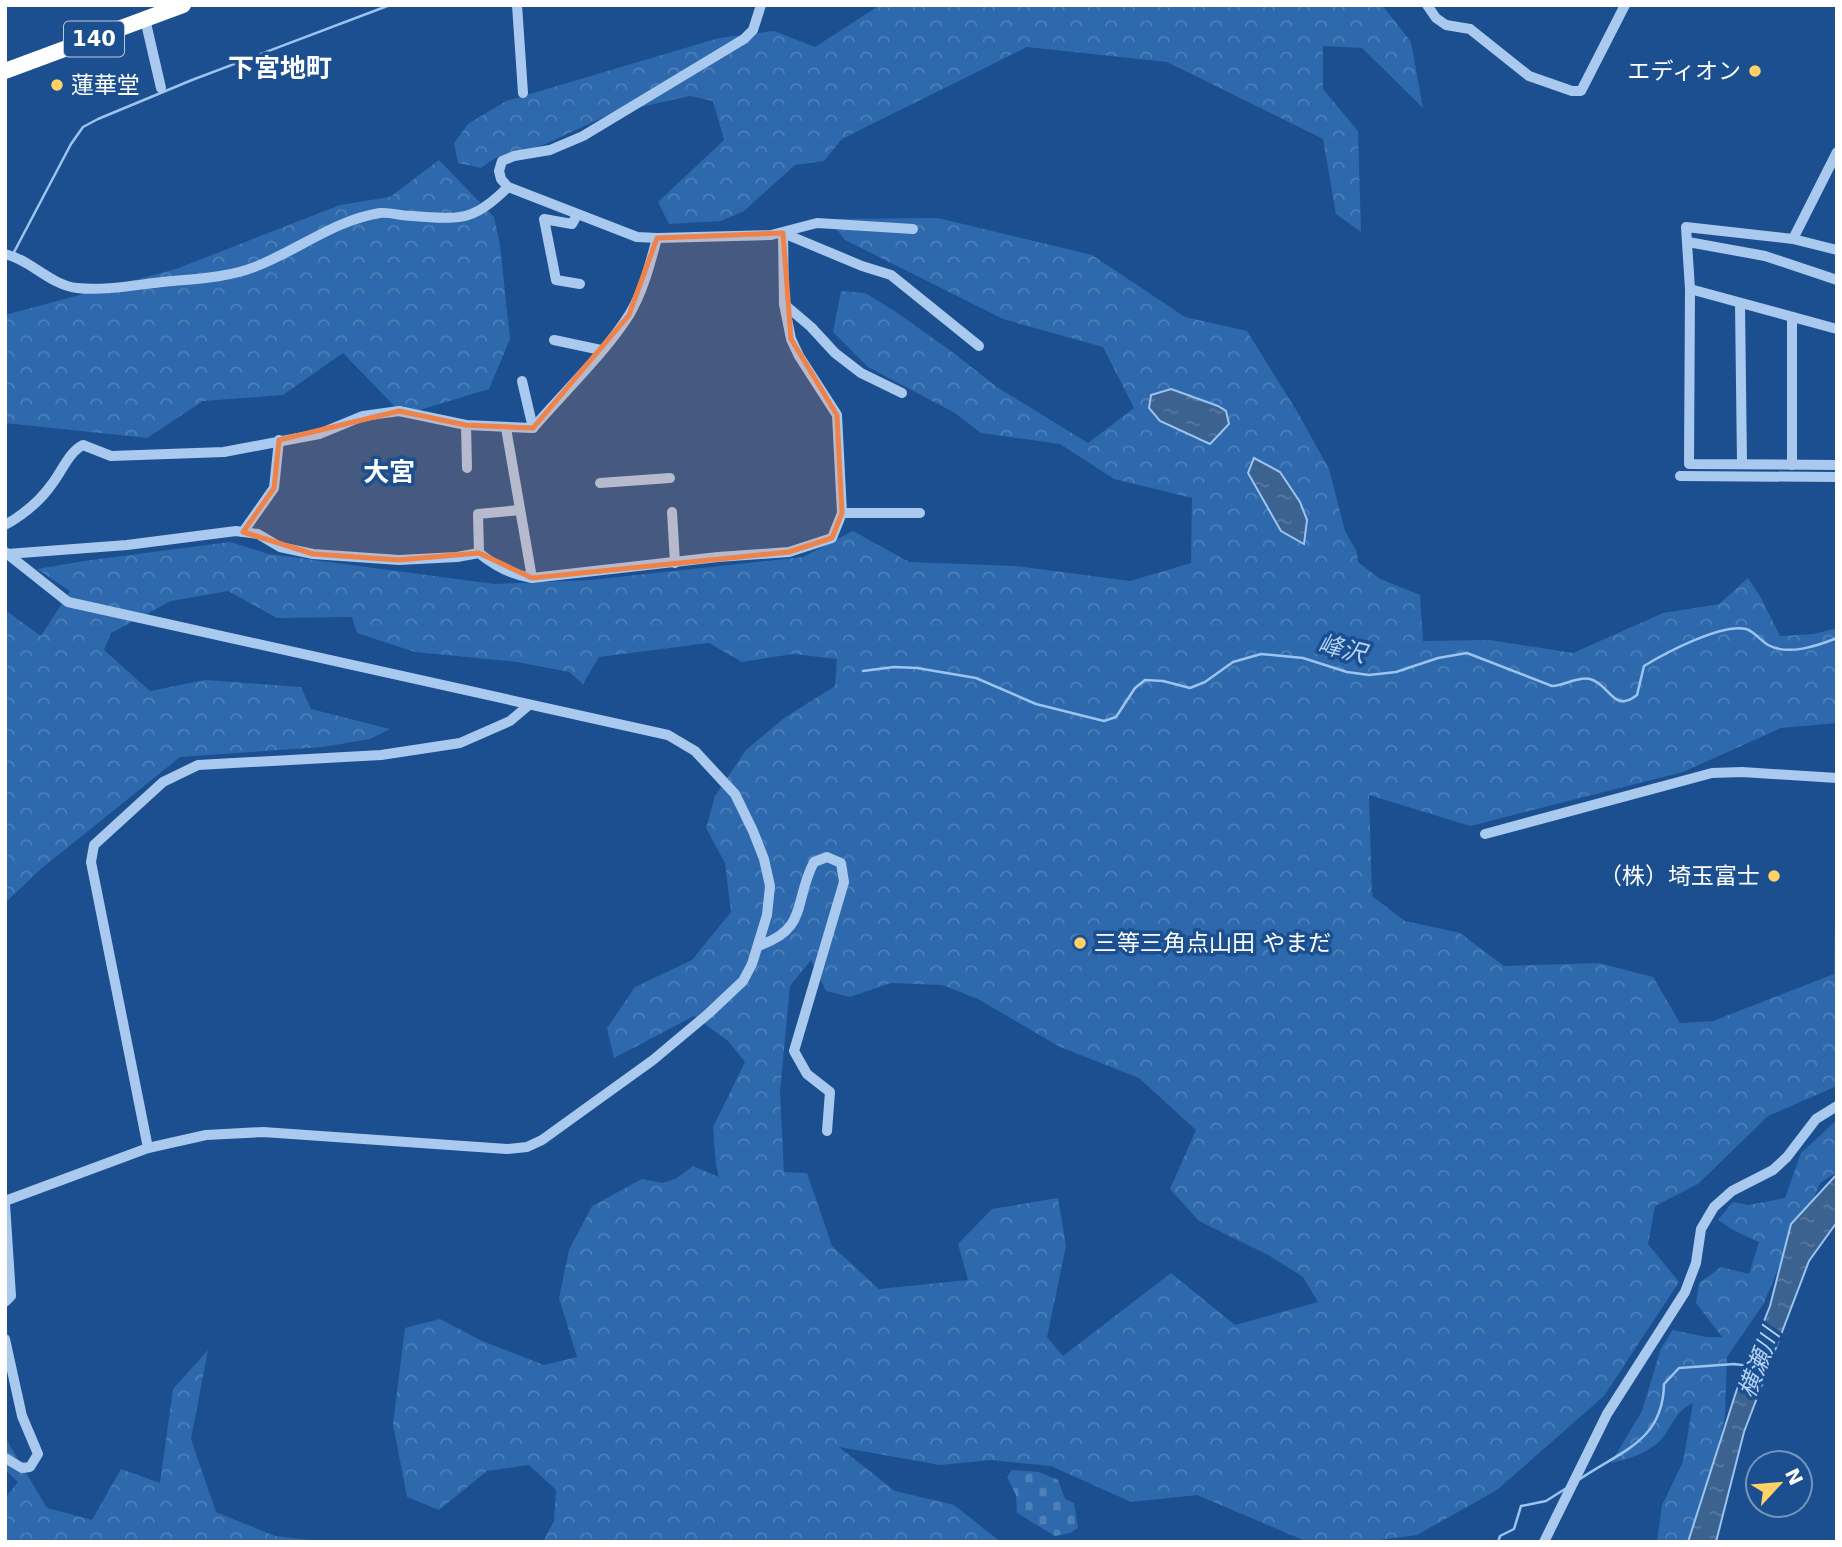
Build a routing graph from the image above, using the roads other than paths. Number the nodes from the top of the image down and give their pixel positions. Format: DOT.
graph roads {
  1 [pos="183,5"];
  2 [pos="517,5"];
  3 [pos="761,5"];
  4 [pos="1427,5"];
  5 [pos="1625,5"];
  6 [pos="151,13"];
  7 [pos="5,72"];
  8 [pos="161,88"];
  9 [pos="523,93"];
  10 [pos="1837,152"];
  11 [pos="508,187"];
  12 [pos="577,215"];
  13 [pos="913,229"];
  14 [pos="783,233"];
  15 [pos="657,238"];
  16 [pos="1793,239"];
  17 [pos="1688,242"];
  18 [pos="1837,250"];
  19 [pos="5,254"];
  20 [pos="1837,280"];
  21 [pos="580,284"];
  22 [pos="1690,289"];
  23 [pos="784,304"];
  24 [pos="1740,304"];
  25 [pos="1791,317"];
  26 [pos="1837,329"];
  27 [pos="554,341"];
  28 [pos="979,346"];
  29 [pos="601,350"];
  30 [pos="522,381"];
  31 [pos="902,393"];
  32 [pos="467,425"];
  33 [pos="506,428"];
  34 [pos="533,428"];
  35 [pos="279,440"];
  36 [pos="1742,464"];
  37 [pos="1792,465"];
  38 [pos="1837,465"];
  39 [pos="467,468"];
  40 [pos="1680,476"];
  41 [pos="1837,477"];
  42 [pos="670,478"];
  43 [pos="600,484"];
  44 [pos="520,510"];
  45 [pos="671,512"];
  46 [pos="842,513"];
  47 [pos="920,513"];
  48 [pos="5,525"];
  49 [pos="243,532"];
  50 [pos="6,553"];
  51 [pos="479,553"];
  52 [pos="675,563"];
  53 [pos="533,578"];
  54 [pos="529,705"];
  55 [pos="1837,778"];
  56 [pos="1485,834"];
  57 [pos="758,946"];
  58 [pos="1837,1105"];
  59 [pos="827,1131"];
  60 [pos="148,1148"];
  61 [pos="5,1203"];
  62 [pos="5,1302"];
  63 [pos="5,1339"];
  64 [pos="5,1458"];
  65 [pos="1544,1542"];
  1 -- 6 [label="highway, 140"];
  2 -- 9 [label="street"];
  3 -- 11 [label="street"];
  4 -- 5 [label="street"];
  6 -- 7 [label="highway, 140"];
  6 -- 8 [label="street"];
  10 -- 16 [label="street"];
  11 -- 12 [label="street"];
  11 -- 19 [label="street"];
  12 -- 15 [label="street"];
  12 -- 21 [label="street"];
  13 -- 14 [label="street"];
  14 -- 15 [label="street"];
  14 -- 23 [label="street"];
  14 -- 28 [label="street"];
  15 -- 29 [label="street"];
  16 -- 17 [label="street"];
  16 -- 18 [label="street"];
  17 -- 20 [label="street"];
  17 -- 22 [label="street"];
  22 -- 24 [label="street"];
  22 -- 36 [label="street"];
  23 -- 31 [label="street"];
  23 -- 46 [label="street"];
  24 -- 25 [label="street"];
  24 -- 36 [label="street"];
  25 -- 26 [label="street"];
  25 -- 37 [label="street"];
  27 -- 29 [label="street"];
  29 -- 34 [label="street"];
  30 -- 34 [label="street"];
  32 -- 33 [label="street"];
  32 -- 35 [label="street"];
  32 -- 39 [label="street"];
  33 -- 34 [label="street"];
  33 -- 44 [label="street"];
  35 -- 48 [label="street"];
  35 -- 49 [label="street"];
  36 -- 37 [label="street"];
  37 -- 38 [label="street"];
  40 -- 41 [label="street"];
  42 -- 43 [label="street"];
  44 -- 51 [label="street"];
  44 -- 53 [label="street"];
  45 -- 52 [label="street"];
  46 -- 47 [label="street"];
  46 -- 52 [label="street"];
  49 -- 50 [label="street"];
  49 -- 51 [label="street"];
  50 -- 54 [label="street"];
  51 -- 53 [label="street"];
  52 -- 53 [label="street"];
  54 -- 57 [label="street"];
  54 -- 60 [label="street"];
  55 -- 56 [label="street"];
  57 -- 59 [label="street"];
  57 -- 60 [label="street"];
  58 -- 65 [label="street"];
  60 -- 61 [label="street"];
  61 -- 62 [label="street"];
  63 -- 64 [label="street"];
}
